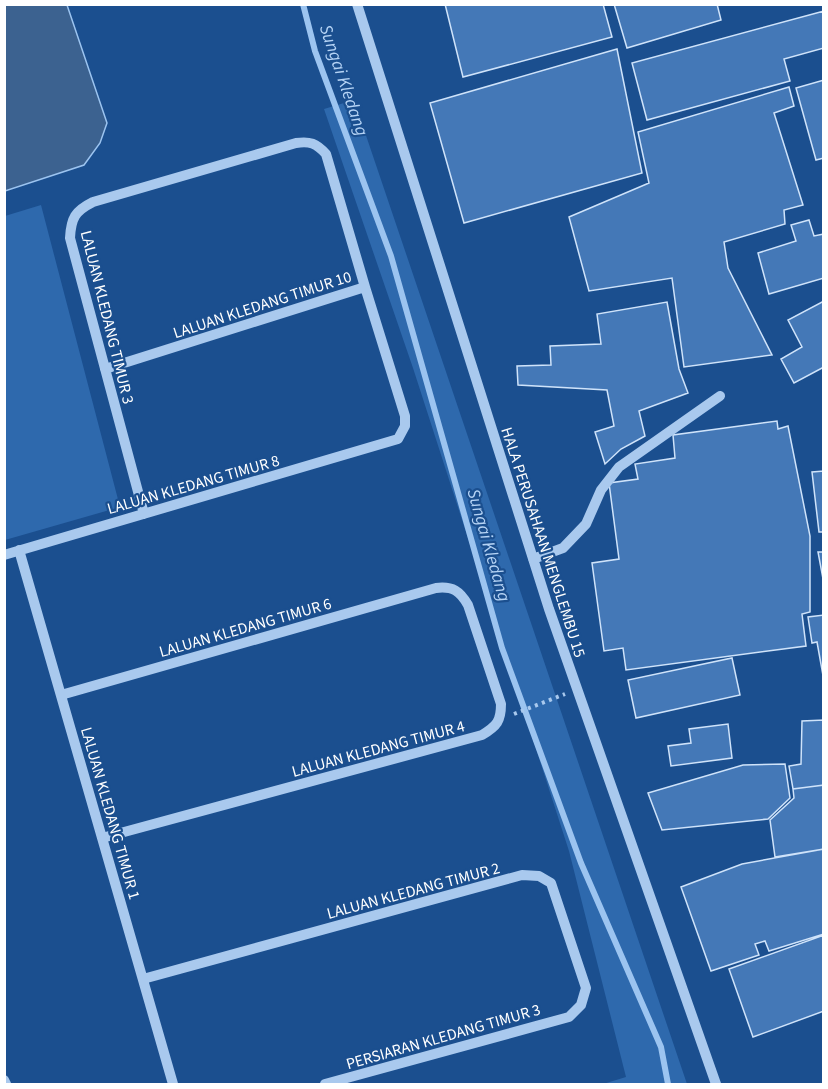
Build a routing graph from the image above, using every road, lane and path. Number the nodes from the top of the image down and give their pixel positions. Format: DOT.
graph roads {
  1 [pos="357,4"];
  2 [pos="296,143"];
  3 [pos="365,287"];
  4 [pos="105,369"];
  5 [pos="720,396"];
  6 [pos="144,514"];
  7 [pos="19,550"];
  8 [pos="4,555"];
  9 [pos="533,559"];
  10 [pos="436,588"];
  11 [pos="61,695"];
  12 [pos="549,701"];
  13 [pos="512,714"];
  14 [pos="102,838"];
  15 [pos="143,979"];
  16 [pos="569,1017"];
  17 [pos="4,1080"];
  18 [pos="6,1084"];
  19 [pos="173,1084"];
  20 [pos="325,1084"];
  21 [pos="716,1084"];
  1 -- 9 [label="street, HALA PERUSAHAAN MENGLEMBU 15"];
  2 -- 3 [label="street, LALUAN KLEDANG TIMUR 10"];
  2 -- 4 [label="street, LALUAN KLEDANG TIMUR 3"];
  3 -- 4 [label="street, LALUAN KLEDANG TIMUR 10"];
  3 -- 6 [label="street, LALUAN KLEDANG TIMUR 8"];
  4 -- 6 [label="street, LALUAN KLEDANG TIMUR 3"];
  5 -- 9 [label="street"];
  6 -- 7 [label="street, LALUAN KLEDANG TIMUR 8"];
  7 -- 8 [label="street, LALUAN KLEDANG TIMUR 8"];
  7 -- 11 [label="street, LALUAN KLEDANG TIMUR 1"];
  9 -- 21 [label="street, HALA PERUSAHAAN MENGLEMBU 15"];
  10 -- 11 [label="street, LALUAN KLEDANG TIMUR 6"];
  10 -- 14 [label="street, LALUAN KLEDANG TIMUR 4"];
  11 -- 14 [label="street, LALUAN KLEDANG TIMUR 1"];
  12 -- 13 [label="path"];
  14 -- 15 [label="street, LALUAN KLEDANG TIMUR 1"];
  15 -- 16 [label="street, LALUAN KLEDANG TIMUR 2"];
  15 -- 19 [label="street, LALUAN KLEDANG TIMUR 1"];
  16 -- 20 [label="street, PERSIARAN KLEDANG TIMUR 3"];
  17 -- 18 [label="street"];
}
